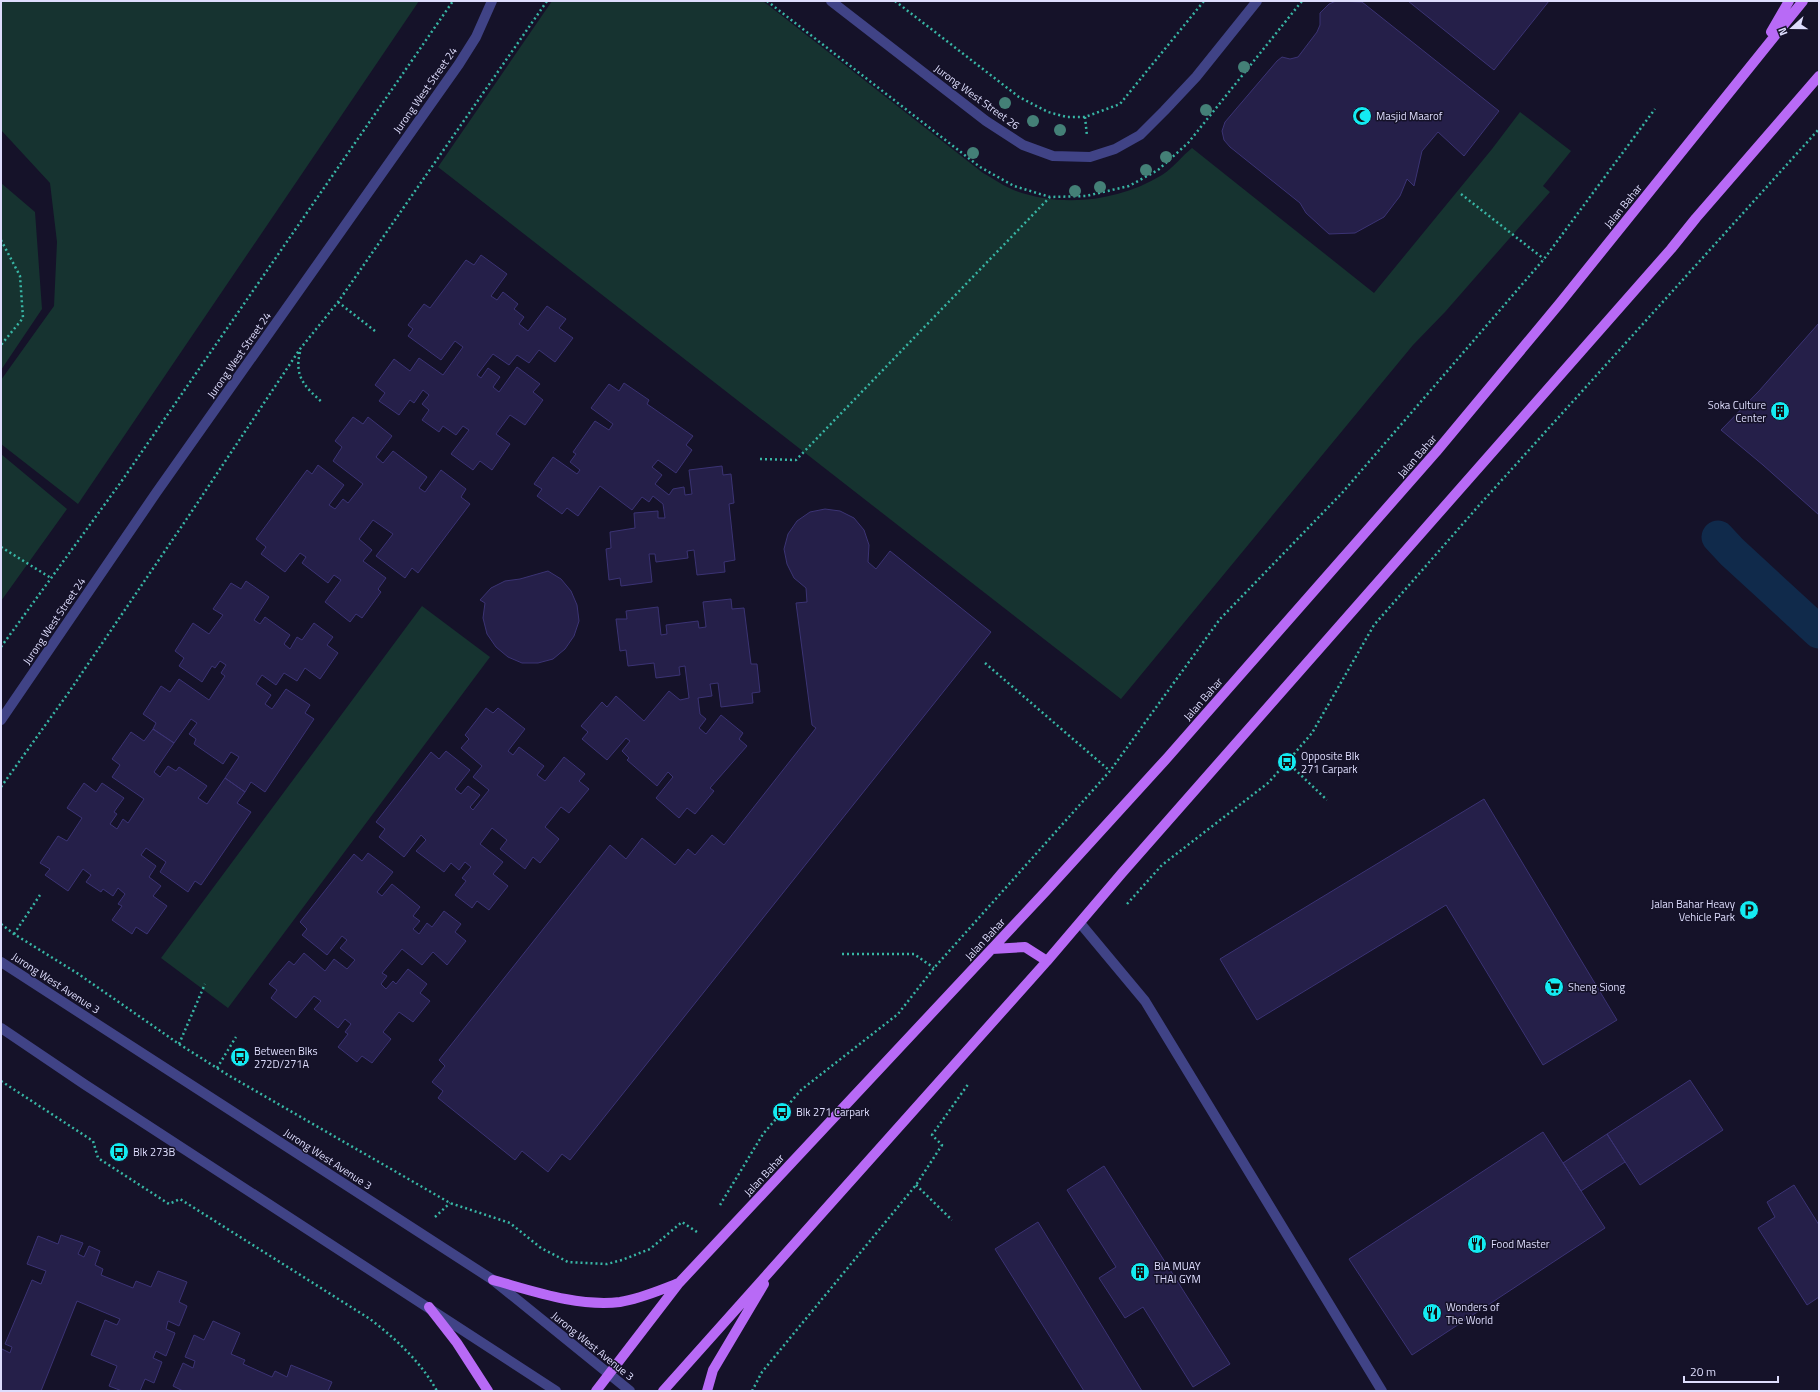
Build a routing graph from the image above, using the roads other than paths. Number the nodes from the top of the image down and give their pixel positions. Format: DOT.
graph roads {
  1 [pos="492,1"];
  2 [pos="831,1"];
  3 [pos="1257,1"];
  4 [pos="1789,1"];
  5 [pos="1803,1"];
  6 [pos="1756,59"];
  7 [pos="1819,76"];
  8 [pos="1,720"];
  9 [pos="1080,923"];
  10 [pos="992,949"];
  11 [pos="1046,961"];
  12 [pos="1,962"];
  13 [pos="1,1028"];
  14 [pos="776,1264"];
  15 [pos="493,1280"];
  16 [pos="679,1283"];
  17 [pos="429,1307"];
  18 [pos="609,1373"];
  19 [pos="488,1391"];
  20 [pos="556,1391"];
  21 [pos="596,1391"];
  22 [pos="630,1391"];
  23 [pos="663,1391"];
  24 [pos="707,1391"];
  25 [pos="1382,1391"];
  1 -- 8 [label="street, Jurong West Street 24"];
  2 -- 3 [label="street, Jurong West Street 26"];
  4 -- 6 [label="main road"];
  5 -- 6 [label="main road, Jalan Bahar"];
  6 -- 10 [label="main road, Jalan Bahar"];
  7 -- 9 [label="main road"];
  9 -- 11 [label="main road"];
  9 -- 25 [label="street"];
  10 -- 11 [label="main road"];
  10 -- 16 [label="main road, Jalan Bahar"];
  11 -- 14 [label="main road"];
  12 -- 15 [label="street, Jurong West Avenue 3"];
  13 -- 17 [label="street"];
  14 -- 23 [label="main road"];
  14 -- 24 [label="main road"];
  15 -- 16 [label="main road"];
  15 -- 18 [label="street, Jurong West Avenue 3"];
  16 -- 18 [label="main road, Jalan Bahar"];
  17 -- 19 [label="main road"];
  17 -- 20 [label="street"];
  18 -- 21 [label="main road, Jalan Bahar"];
  18 -- 22 [label="street, Jurong West Avenue 3"];
}
